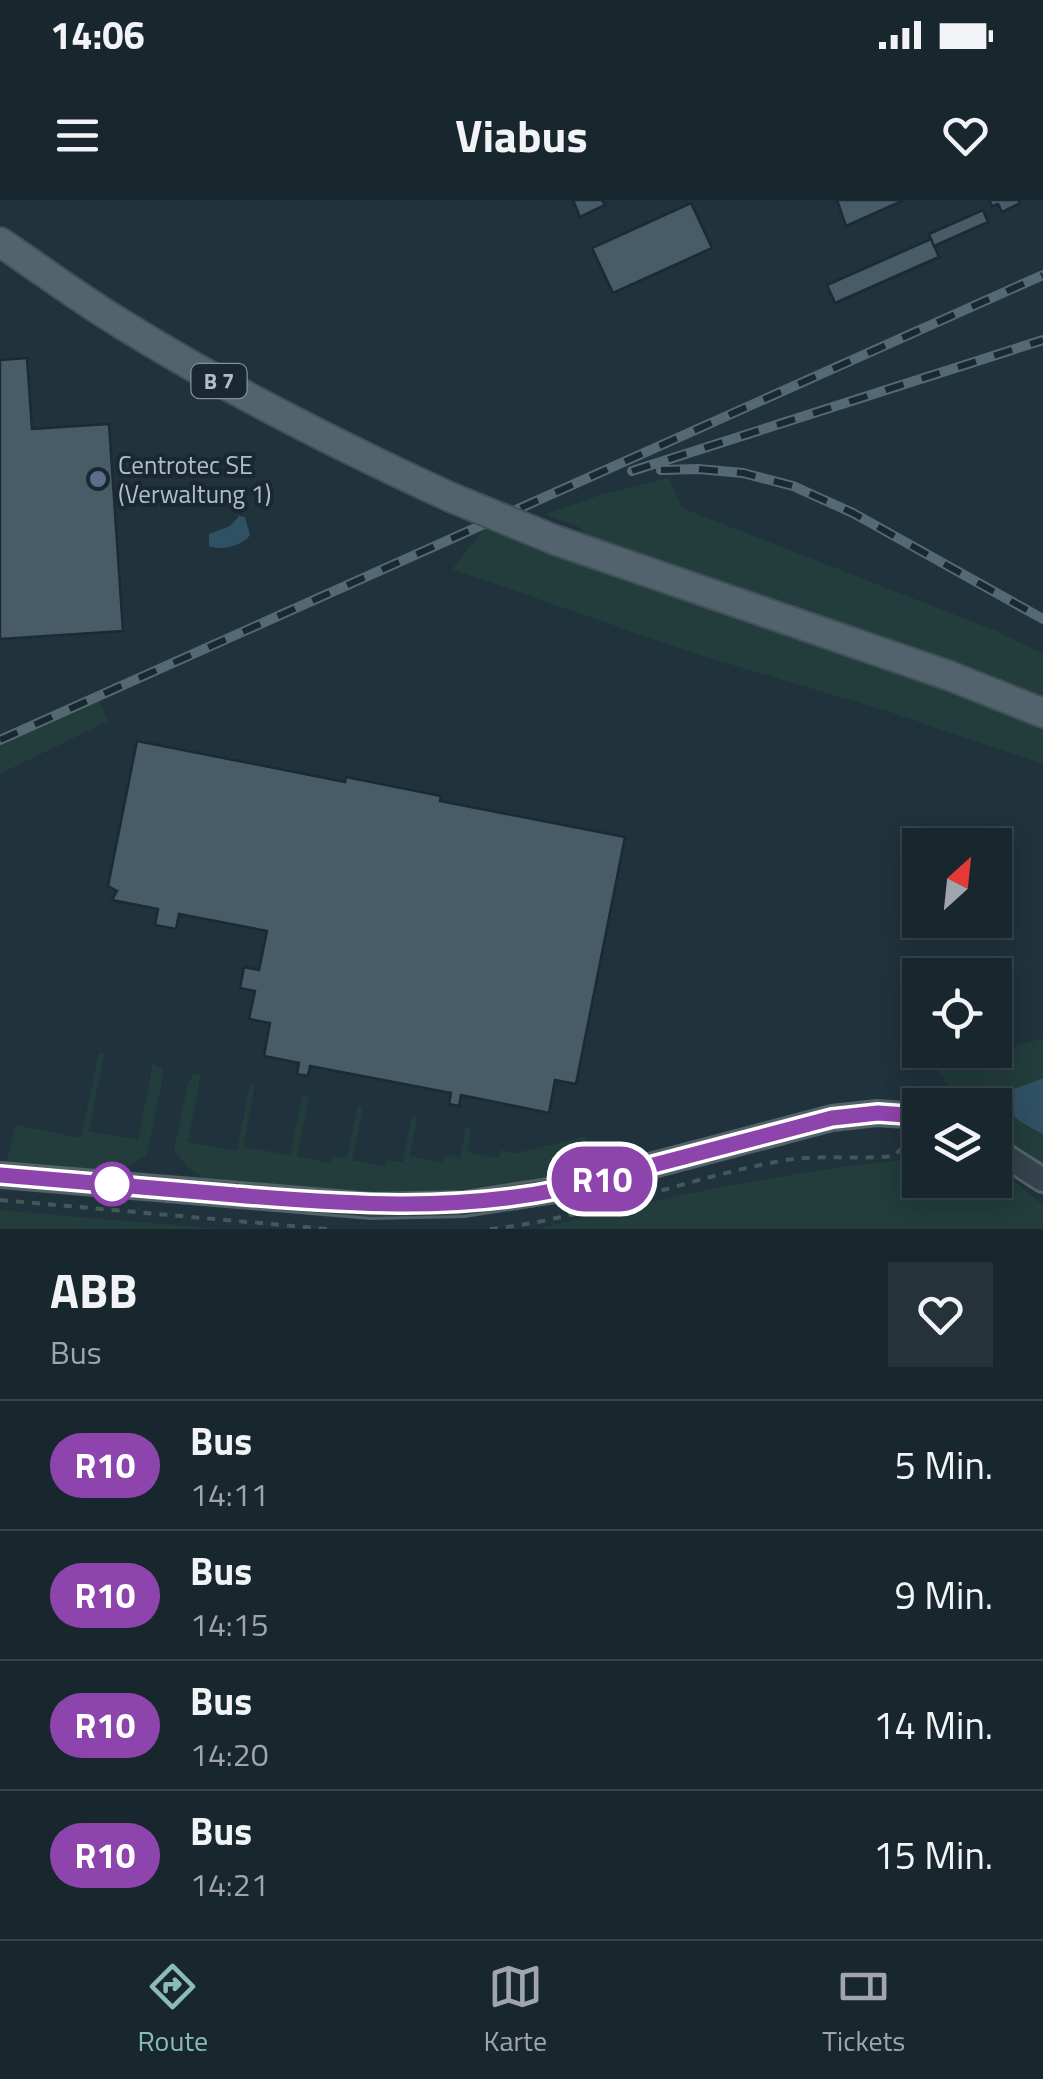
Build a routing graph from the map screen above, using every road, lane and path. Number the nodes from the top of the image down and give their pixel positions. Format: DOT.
graph roads {
  1 [pos="0,242"];
  2 [pos="1043,713"];
  3 [pos="902,1114"];
  4 [pos="902,1146"];
  5 [pos="1012,1161"];
  6 [pos="0,1175"];
  7 [pos="1043,1180"];
  8 [pos="0,1200"];
  9 [pos="326,1229"];
  10 [pos="490,1229"];
  1 -- 2 [label="main road, B 7, bridge"];
  3 -- 6 [label="street"];
  4 -- 10 [label="path"];
  5 -- 7 [label="street"];
  8 -- 9 [label="path"];
}
